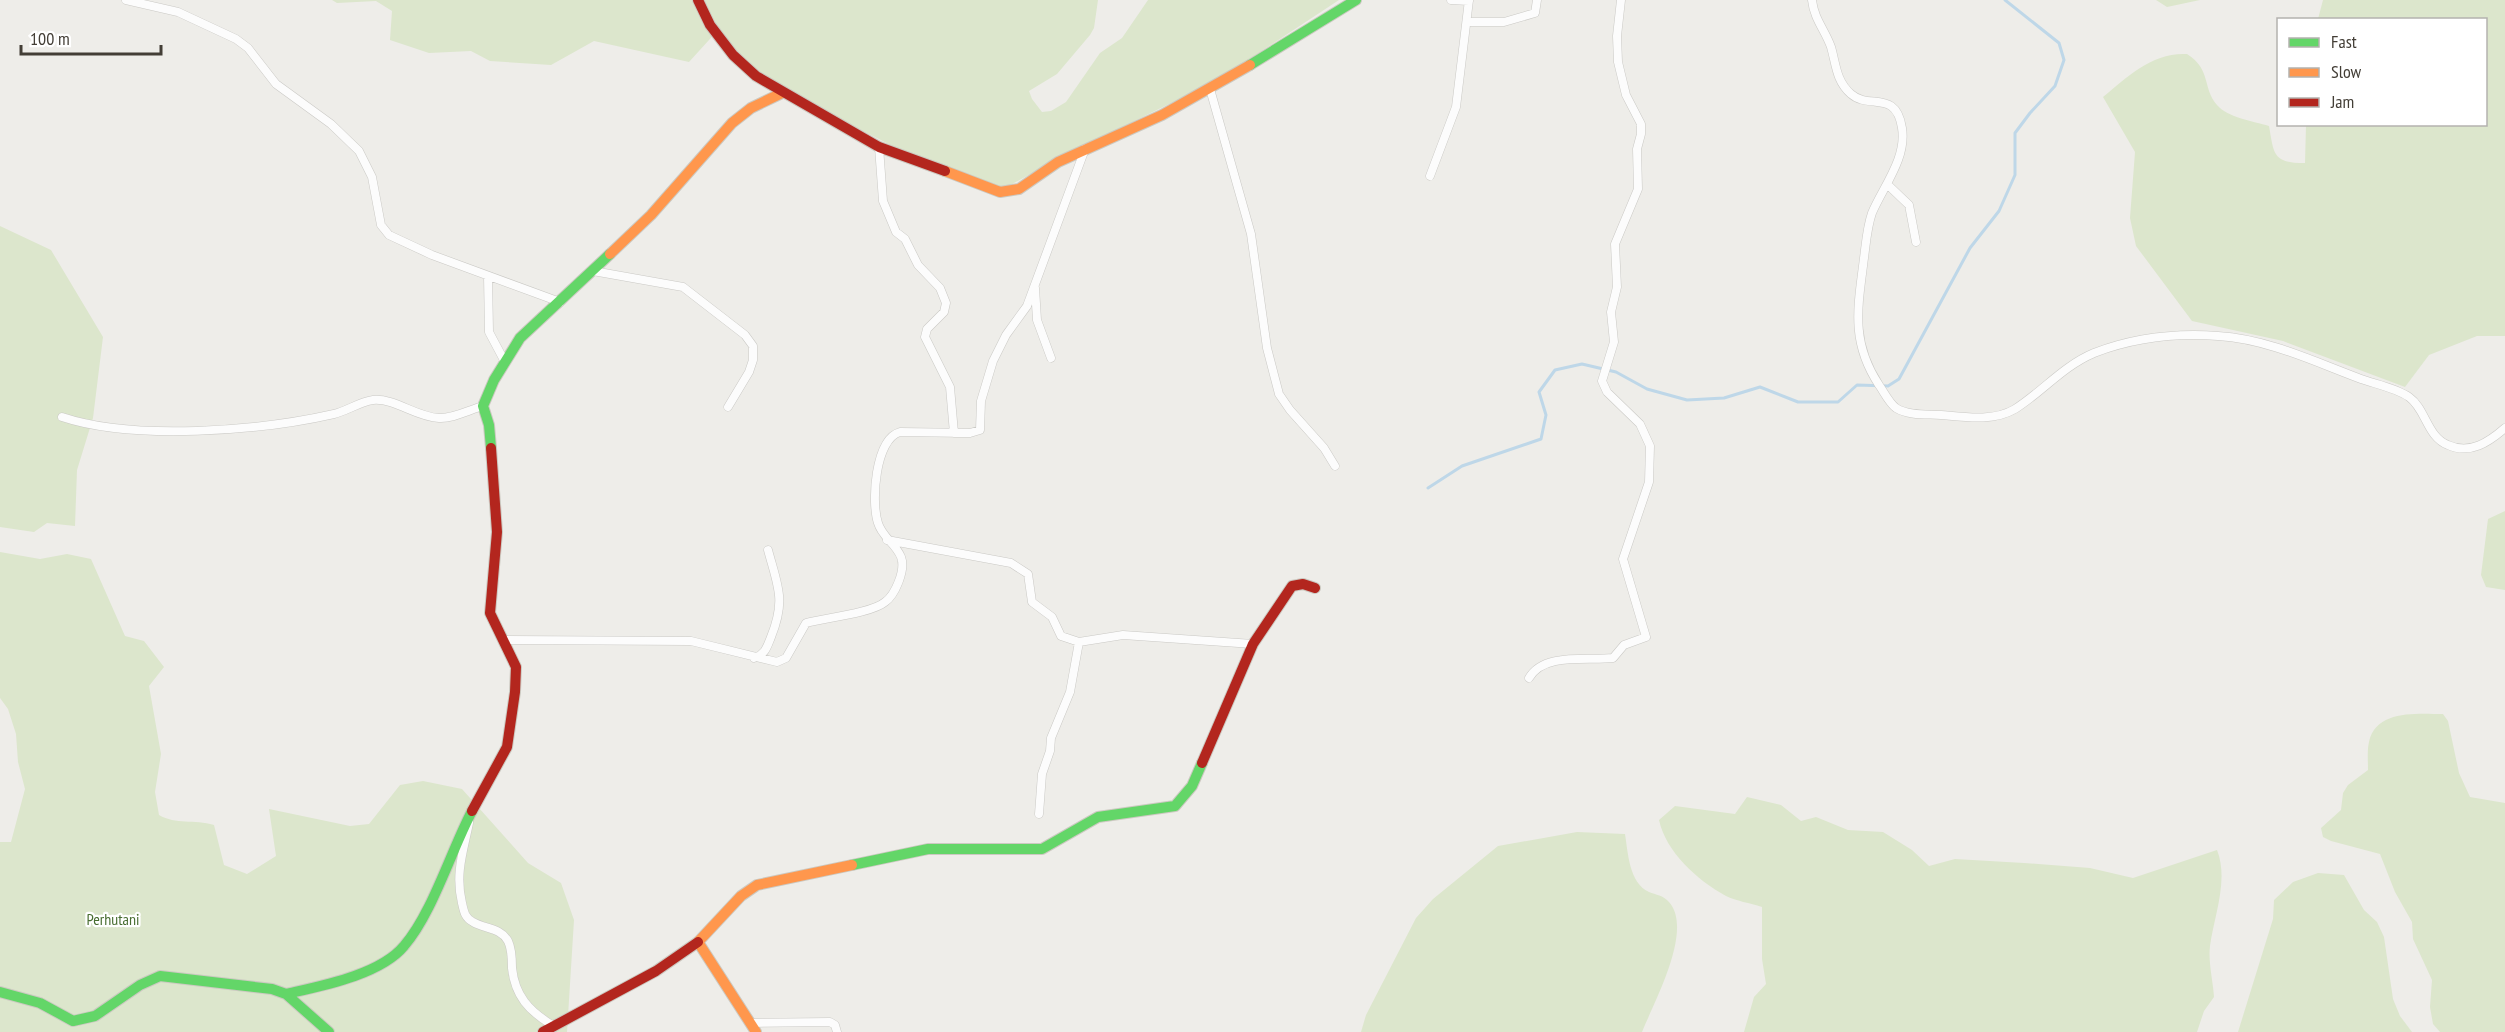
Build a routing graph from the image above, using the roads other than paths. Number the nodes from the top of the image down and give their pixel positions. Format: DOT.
graph roads {
  1 [pos="126,0"];
  2 [pos="698,0"];
  3 [pos="1356,0"];
  4 [pos="1451,0"];
  5 [pos="1537,0"];
  6 [pos="1621,0"];
  7 [pos="1812,0"];
  8 [pos="1469,1"];
  9 [pos="1468,22"];
  10 [pos="1210,89"];
  11 [pos="782,93"];
  12 [pos="879,147"];
  13 [pos="1085,149"];
  14 [pos="1430,176"];
  15 [pos="1888,184"];
  16 [pos="1916,242"];
  17 [pos="593,271"];
  18 [pos="488,276"];
  19 [pos="1035,284"];
  20 [pos="560,302"];
  21 [pos="1051,357"];
  22 [pos="505,362"];
  23 [pos="483,406"];
  24 [pos="728,406"];
  25 [pos="62,417"];
  26 [pos="2505,428"];
  27 [pos="954,433"];
  28 [pos="1335,466"];
  29 [pos="887,540"];
  30 [pos="768,550"];
  31 [pos="1315,588"];
  32 [pos="505,640"];
  33 [pos="1078,642"];
  34 [pos="1253,644"];
  35 [pos="753,658"];
  36 [pos="1529,678"];
  37 [pos="472,810"];
  38 [pos="1039,814"];
  39 [pos="698,942"];
  40 [pos="0,992"];
  41 [pos="286,994"];
  42 [pos="754,1028"];
  43 [pos="548,1029"];
  44 [pos="329,1032"];
  45 [pos="837,1032"];
  1 -- 18 [label="street"];
  2 -- 11 [label="street"];
  3 -- 10 [label="street"];
  4 -- 8 [label="street"];
  5 -- 9 [label="street"];
  6 -- 36 [label="street"];
  7 -- 15 [label="street"];
  8 -- 9 [label="street"];
  9 -- 14 [label="street"];
  10 -- 13 [label="street"];
  10 -- 28 [label="street"];
  11 -- 12 [label="street"];
  11 -- 17 [label="street"];
  12 -- 13 [label="street"];
  12 -- 27 [label="street"];
  13 -- 19 [label="street"];
  15 -- 16 [label="street"];
  15 -- 26 [label="street"];
  17 -- 20 [label="street"];
  17 -- 24 [label="street"];
  18 -- 20 [label="street"];
  18 -- 22 [label="street"];
  19 -- 21 [label="street"];
  19 -- 27 [label="street"];
  20 -- 22 [label="street"];
  22 -- 23 [label="street"];
  23 -- 25 [label="street"];
  23 -- 32 [label="street"];
  27 -- 29 [label="street"];
  29 -- 33 [label="street"];
  29 -- 35 [label="street"];
  30 -- 35 [label="street"];
  31 -- 34 [label="street"];
  32 -- 35 [label="street"];
  32 -- 37 [label="street"];
  33 -- 34 [label="street"];
  33 -- 38 [label="street"];
  34 -- 39 [label="street"];
  37 -- 41 [label="street"];
  37 -- 43 [label="street"];
  39 -- 42 [label="street"];
  39 -- 43 [label="street"];
  40 -- 41 [label="street"];
  41 -- 44 [label="street"];
  42 -- 45 [label="street"];
}
